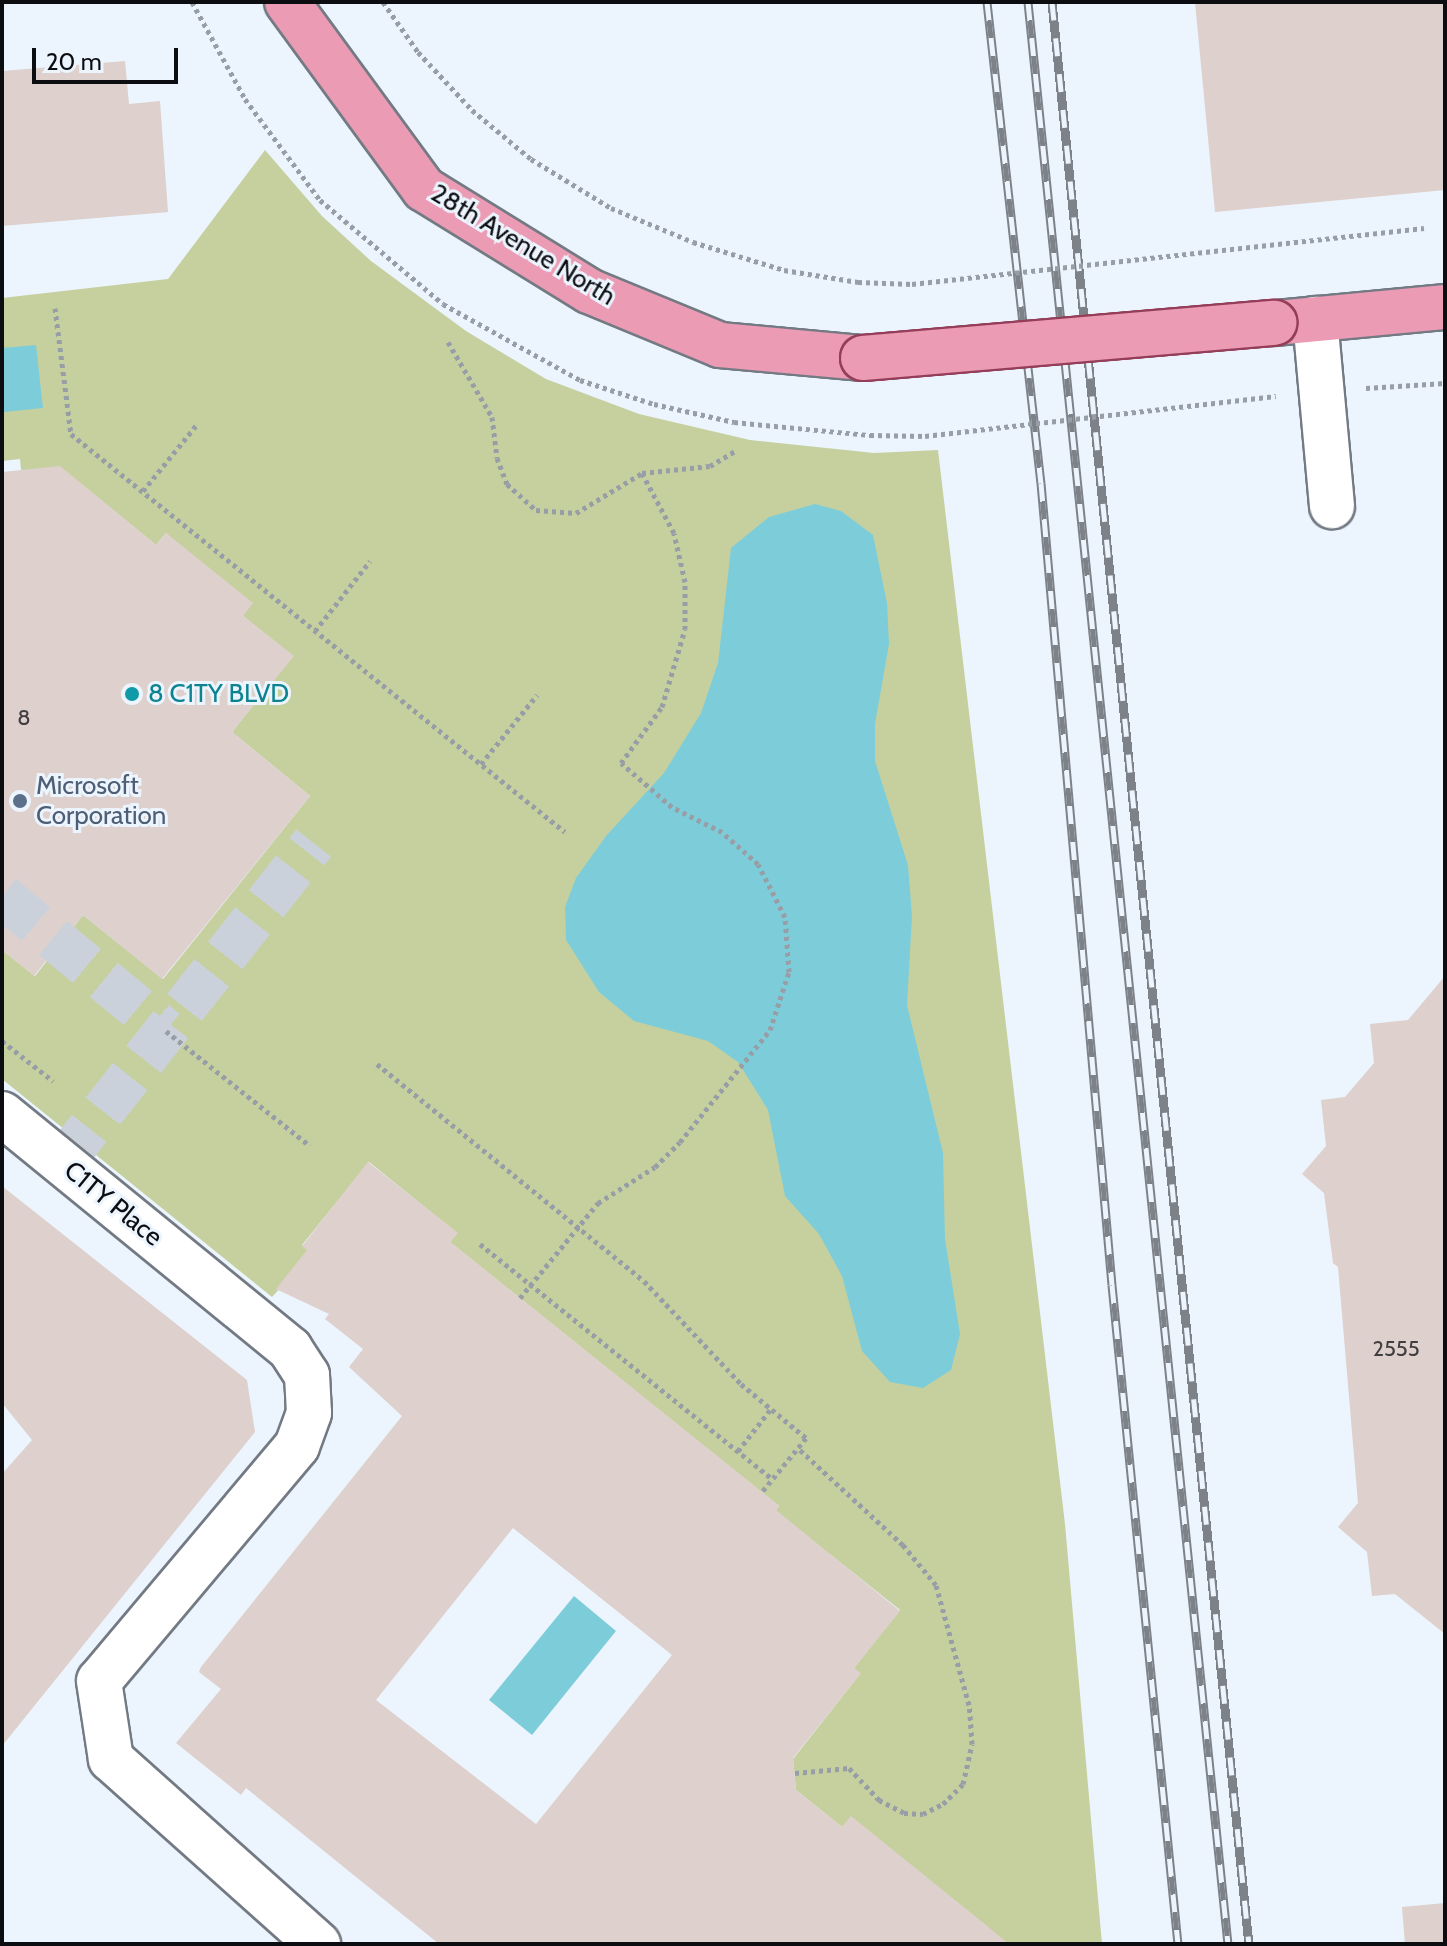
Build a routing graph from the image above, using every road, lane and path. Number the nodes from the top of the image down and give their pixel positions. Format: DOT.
graph roads {
  1 [pos="287,2"];
  2 [pos="383,2"];
  3 [pos="1424,228"];
  4 [pos="1445,307"];
  5 [pos="55,308"];
  6 [pos="1295,321"];
  7 [pos="448,342"];
  8 [pos="1276,396"];
  9 [pos="198,423"];
  10 [pos="870,435"];
  11 [pos="735,451"];
  12 [pos="642,473"];
  13 [pos="142,491"];
  14 [pos="1332,506"];
  15 [pos="370,561"];
  16 [pos="315,631"];
  17 [pos="537,695"];
  18 [pos="481,764"];
  19 [pos="565,832"];
  20 [pos="166,1031"];
  21 [pos="2,1041"];
  22 [pos="377,1064"];
  23 [pos="53,1081"];
  24 [pos="2,1114"];
  25 [pos="310,1146"];
  26 [pos="577,1226"];
  27 [pos="480,1244"];
  28 [pos="531,1284"];
  29 [pos="520,1298"];
  30 [pos="770,1410"];
  31 [pos="798,1448"];
  32 [pos="738,1451"];
  33 [pos="772,1479"];
  34 [pos="762,1492"];
  35 [pos="795,1773"];
  36 [pos="318,1944"];
  1 -- 6 [label="main road, 28th Avenue North, bridge"];
  2 -- 3 [label="path, bridge"];
  4 -- 6 [label="main road, 28th Avenue North"];
  5 -- 13 [label="path"];
  6 -- 14 [label="street"];
  7 -- 12 [label="path"];
  8 -- 10 [label="path, bridge"];
  9 -- 13 [label="path"];
  11 -- 12 [label="path"];
  12 -- 26 [label="path"];
  13 -- 16 [label="path"];
  15 -- 16 [label="path"];
  16 -- 18 [label="path"];
  17 -- 18 [label="path"];
  18 -- 19 [label="path"];
  20 -- 25 [label="path"];
  21 -- 23 [label="path"];
  22 -- 26 [label="path"];
  24 -- 36 [label="street, C1TY Place"];
  26 -- 28 [label="path"];
  26 -- 30 [label="path"];
  27 -- 28 [label="path"];
  28 -- 29 [label="path"];
  28 -- 32 [label="path"];
  30 -- 31 [label="path"];
  30 -- 32 [label="path"];
  31 -- 33 [label="path"];
  31 -- 35 [label="path"];
  32 -- 33 [label="path"];
  33 -- 34 [label="path"];
}
